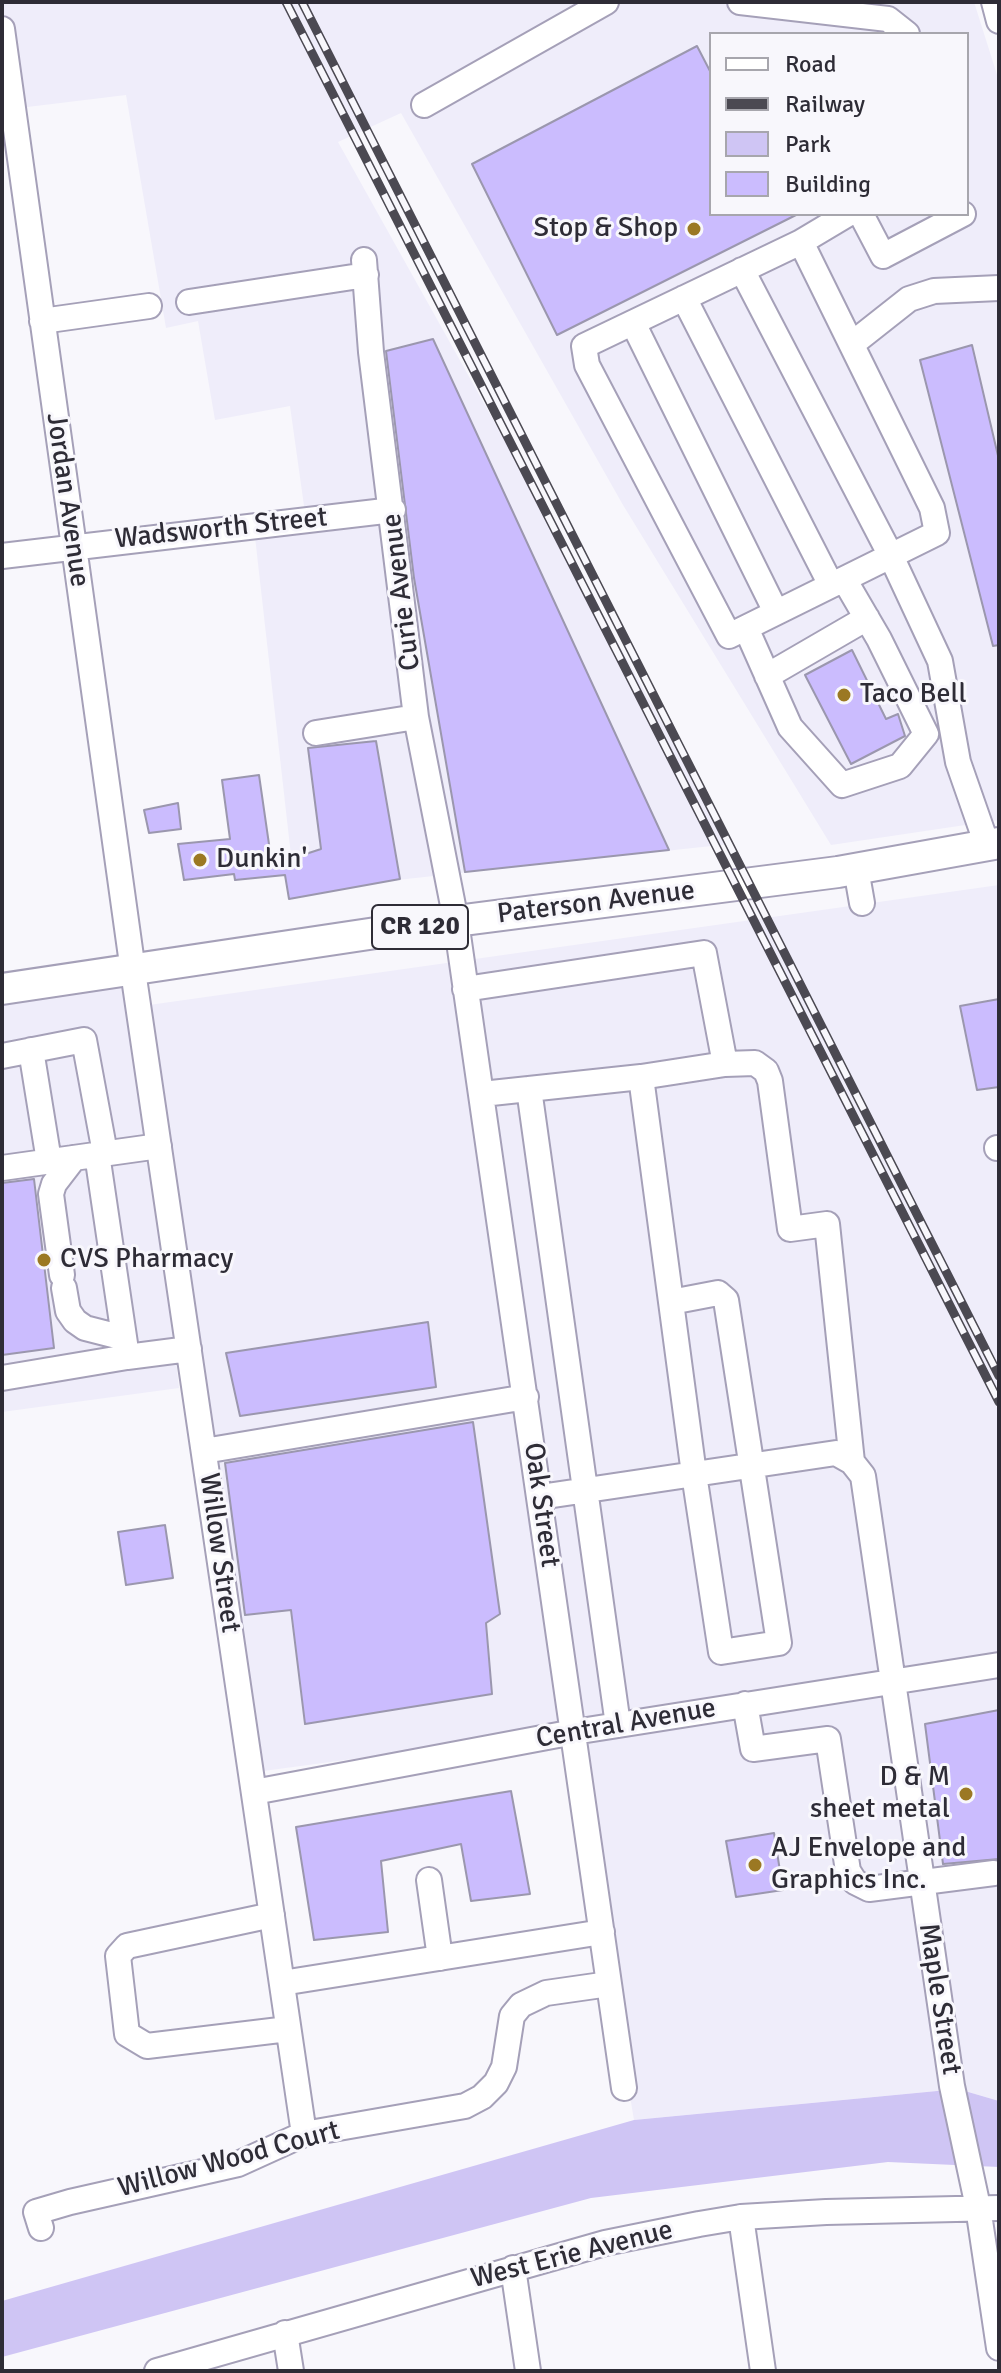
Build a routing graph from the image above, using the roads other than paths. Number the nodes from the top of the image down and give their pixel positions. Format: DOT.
graph roads {
  1 [pos="606,2"];
  2 [pos="740,2"];
  3 [pos="994,2"];
  4 [pos="999,21"];
  5 [pos="2,29"];
  6 [pos="904,32"];
  7 [pos="424,105"];
  8 [pos="845,216"];
  9 [pos="862,216"];
  10 [pos="959,216"];
  11 [pos="801,242"];
  12 [pos="742,270"];
  13 [pos="999,288"];
  14 [pos="684,298"];
  15 [pos="189,302"];
  16 [pos="149,306"];
  17 [pos="42,321"];
  18 [pos="633,323"];
  19 [pos="852,344"];
  20 [pos="393,510"];
  21 [pos="73,546"];
  22 [pos="2,556"];
  23 [pos="891,556"];
  24 [pos="838,582"];
  25 [pos="776,612"];
  26 [pos="867,618"];
  27 [pos="746,628"];
  28 [pos="767,676"];
  29 [pos="416,717"];
  30 [pos="316,733"];
  31 [pos="993,844"];
  32 [pos="856,869"];
  33 [pos="862,903"];
  34 [pos="456,921"];
  35 [pos="133,971"];
  36 [pos="2,989"];
  37 [pos="465,989"];
  38 [pos="31,1050"];
  39 [pos="2,1056"];
  40 [pos="725,1064"];
  41 [pos="641,1077"];
  42 [pos="529,1089"];
  43 [pos="482,1094"];
  44 [pos="159,1146"];
  45 [pos="92,1155"];
  46 [pos="49,1161"];
  47 [pos="2,1168"];
  48 [pos="671,1302"];
  49 [pos="126,1347"];
  50 [pos="189,1349"];
  51 [pos="2,1378"];
  52 [pos="526,1397"];
  53 [pos="204,1451"];
  54 [pos="852,1462"];
  55 [pos="752,1465"];
  56 [pos="694,1474"];
  57 [pos="585,1491"];
  58 [pos="540,1497"];
  59 [pos="999,1665"];
  60 [pos="893,1680"];
  61 [pos="745,1704"];
  62 [pos="618,1725"];
  63 [pos="574,1732"];
  64 [pos="254,1792"];
  65 [pos="994,1873"];
  66 [pos="429,1880"];
  67 [pos="922,1885"];
  68 [pos="272,1915"];
  69 [pos="602,1932"];
  70 [pos="440,1958"];
  71 [pos="282,1983"];
  72 [pos="609,1984"];
  73 [pos="288,2029"];
  74 [pos="624,2088"];
  75 [pos="304,2134"];
  76 [pos="988,2207"];
  77 [pos="741,2217"];
  78 [pos="41,2228"];
  79 [pos="513,2268"];
  80 [pos="285,2333"];
  81 [pos="999,2348"];
  82 [pos="157,2371"];
  83 [pos="291,2371"];
  84 [pos="528,2371"];
  85 [pos="763,2371"];
  1 -- 7 [label="street"];
  2 -- 6 [label="street"];
  3 -- 4 [label="street"];
  5 -- 17 [label="street, Jordan Avenue"];
  8 -- 11 [label="street"];
  9 -- 10 [label="street"];
  11 -- 12 [label="street"];
  11 -- 19 [label="street"];
  12 -- 14 [label="street"];
  12 -- 23 [label="street"];
  13 -- 19 [label="street"];
  14 -- 18 [label="street"];
  14 -- 24 [label="street"];
  15 -- 20 [label="street, Curie Avenue"];
  16 -- 17 [label="street"];
  17 -- 21 [label="street, Jordan Avenue"];
  18 -- 25 [label="street"];
  18 -- 27 [label="street"];
  19 -- 23 [label="street"];
  20 -- 21 [label="street, Wadsworth Street"];
  20 -- 29 [label="street, Curie Avenue"];
  21 -- 22 [label="street, Wadsworth Street"];
  21 -- 35 [label="street, Jordan Avenue"];
  23 -- 24 [label="street"];
  23 -- 31 [label="street"];
  24 -- 25 [label="street"];
  24 -- 26 [label="street"];
  25 -- 27 [label="street"];
  26 -- 28 [label="street"];
  26 -- 28 [label="street"];
  27 -- 28 [label="street"];
  29 -- 30 [label="street"];
  29 -- 34 [label="street, Curie Avenue"];
  31 -- 32 [label="main road, Paterson Avenue / CR 120"];
  32 -- 33 [label="street"];
  32 -- 34 [label="main road, Paterson Avenue / CR 120"];
  34 -- 35 [label="main road, Paterson Avenue / CR 120"];
  34 -- 37 [label="street, Oak Street"];
  35 -- 36 [label="main road, Paterson Avenue / CR 120"];
  35 -- 44 [label="street, Willow Street"];
  37 -- 40 [label="street"];
  37 -- 43 [label="street, Oak Street"];
  38 -- 39 [label="street"];
  38 -- 45 [label="street"];
  38 -- 46 [label="street"];
  40 -- 41 [label="street"];
  40 -- 54 [label="street, Maple Street"];
  41 -- 42 [label="street"];
  41 -- 48 [label="street"];
  42 -- 43 [label="street"];
  42 -- 57 [label="street"];
  43 -- 52 [label="street, Oak Street"];
  44 -- 45 [label="street"];
  44 -- 50 [label="street, Willow Street"];
  45 -- 46 [label="street"];
  45 -- 49 [label="street"];
  45 -- 49 [label="street"];
  46 -- 47 [label="street"];
  48 -- 55 [label="street"];
  48 -- 56 [label="street"];
  49 -- 50 [label="street"];
  49 -- 51 [label="street"];
  50 -- 53 [label="street, Willow Street"];
  52 -- 53 [label="street"];
  52 -- 58 [label="street, Oak Street"];
  53 -- 64 [label="street, Willow Street"];
  54 -- 55 [label="street"];
  54 -- 60 [label="street, Maple Street"];
  55 -- 56 [label="street"];
  55 -- 56 [label="street"];
  56 -- 57 [label="street"];
  57 -- 58 [label="street"];
  57 -- 62 [label="street"];
  58 -- 63 [label="street, Oak Street"];
  59 -- 60 [label="street, Central Avenue"];
  60 -- 61 [label="street, Central Avenue"];
  60 -- 67 [label="street, Maple Street"];
  61 -- 62 [label="street, Central Avenue"];
  61 -- 67 [label="street"];
  62 -- 63 [label="street, Central Avenue"];
  63 -- 64 [label="street, Central Avenue"];
  63 -- 69 [label="street, Oak Street"];
  64 -- 68 [label="street, Willow Street"];
  65 -- 67 [label="street"];
  66 -- 70 [label="street"];
  67 -- 76 [label="street, Maple Street"];
  68 -- 71 [label="street, Willow Street"];
  68 -- 73 [label="street"];
  69 -- 70 [label="street"];
  69 -- 72 [label="street, Oak Street"];
  70 -- 71 [label="street"];
  71 -- 73 [label="street, Willow Street"];
  72 -- 74 [label="street, Oak Street"];
  72 -- 75 [label="street, Willow Wood Court"];
  73 -- 75 [label="street, Willow Street"];
  75 -- 78 [label="street, Willow Wood Court"];
  76 -- 77 [label="street, West Erie Avenue"];
  76 -- 81 [label="street, Maple Street"];
  77 -- 79 [label="street, West Erie Avenue"];
  77 -- 85 [label="street"];
  79 -- 80 [label="street, West Erie Avenue"];
  79 -- 84 [label="street"];
  80 -- 82 [label="street, West Erie Avenue"];
  80 -- 83 [label="street"];
}
